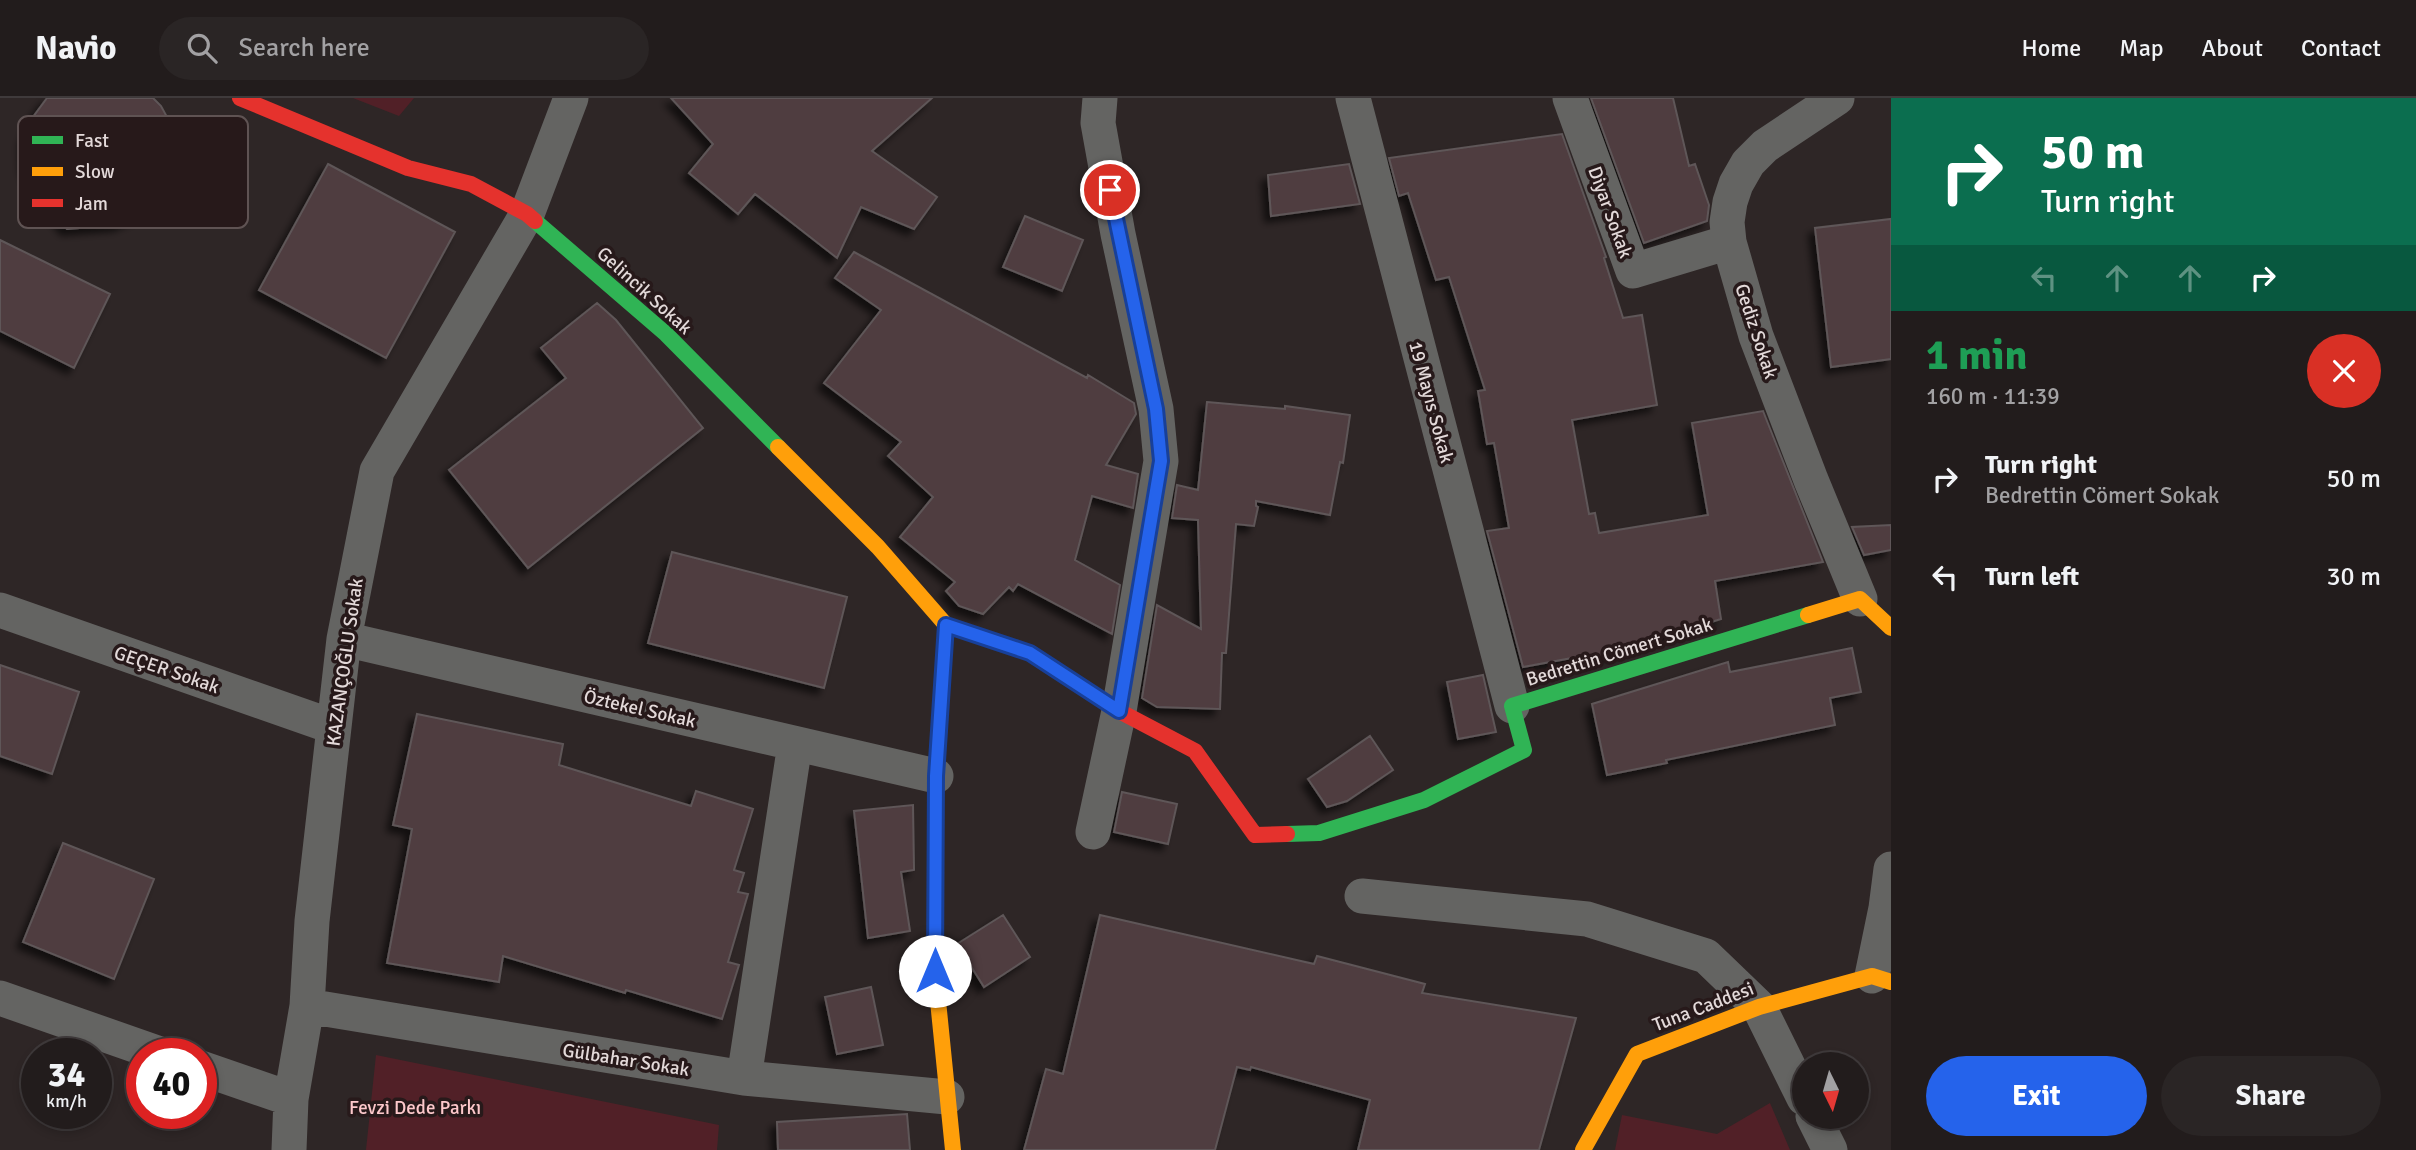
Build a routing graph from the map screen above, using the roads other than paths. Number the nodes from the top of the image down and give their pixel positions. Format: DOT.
graph roads {
  1 [pos="240,98"];
  2 [pos="571,98"];
  3 [pos="1100,98"];
  4 [pos="1353,98"];
  5 [pos="1570,98"];
  6 [pos="1837,98"];
  7 [pos="527,214"];
  8 [pos="1729,242"];
  9 [pos="1860,599"];
  10 [pos="0,610"];
  11 [pos="946,625"];
  12 [pos="1891,628"];
  13 [pos="344,639"];
  14 [pos="1511,706"];
  15 [pos="1119,711"];
  16 [pos="334,727"];
  17 [pos="795,744"];
  18 [pos="936,776"];
  19 [pos="1093,832"];
  20 [pos="1891,869"];
  21 [pos="1362,896"];
  22 [pos="1881,979"];
  23 [pos="0,998"];
  24 [pos="307,1006"];
  25 [pos="1759,1007"];
  26 [pos="126,1042"];
  27 [pos="217,1074"];
  28 [pos="1792,1074"];
  29 [pos="744,1078"];
  30 [pos="947,1097"];
  31 [pos="291,1099"];
  32 [pos="1820,1129"];
  33 [pos="289,1150"];
  34 [pos="953,1150"];
  35 [pos="1583,1150"];
  36 [pos="1830,1150"];
  1 -- 7 [label="street, Gelincik Sokak"];
  2 -- 7 [label="street, KAZANÇOĞLU Sokak"];
  3 -- 15 [label="street"];
  4 -- 14 [label="street, 19 Mayıs Sokak"];
  5 -- 8 [label="street, Diyar Sokak"];
  6 -- 8 [label="street, Gediz Sokak"];
  7 -- 11 [label="street, Gelincik Sokak"];
  7 -- 13 [label="street, KAZANÇOĞLU Sokak"];
  8 -- 9 [label="street, Gediz Sokak"];
  9 -- 12 [label="street"];
  9 -- 14 [label="street, Bedrettin Cömert Sokak"];
  10 -- 16 [label="street, GEÇER Sokak"];
  11 -- 15 [label="street, Bedrettin Cömert Sokak"];
  11 -- 18 [label="street"];
  13 -- 16 [label="street, KAZANÇOĞLU Sokak"];
  13 -- 17 [label="street, Öztekel Sokak"];
  14 -- 15 [label="street, Bedrettin Cömert Sokak"];
  15 -- 19 [label="street"];
  16 -- 24 [label="street, KAZANÇOĞLU Sokak"];
  17 -- 18 [label="street, Öztekel Sokak"];
  17 -- 29 [label="street"];
  18 -- 30 [label="street"];
  20 -- 22 [label="street"];
  21 -- 25 [label="street"];
  22 -- 25 [label="street, Tuna Caddesi"];
  23 -- 26 [label="street"];
  24 -- 29 [label="street, Gülbahar Sokak"];
  24 -- 31 [label="street, KAZANÇOĞLU Sokak"];
  25 -- 28 [label="street"];
  25 -- 35 [label="street, Tuna Caddesi"];
  27 -- 31 [label="street"];
  29 -- 30 [label="street, Gülbahar Sokak"];
  30 -- 34 [label="street"];
  31 -- 33 [label="street, KAZANÇOĞLU Sokak"];
  32 -- 36 [label="street"];
}
